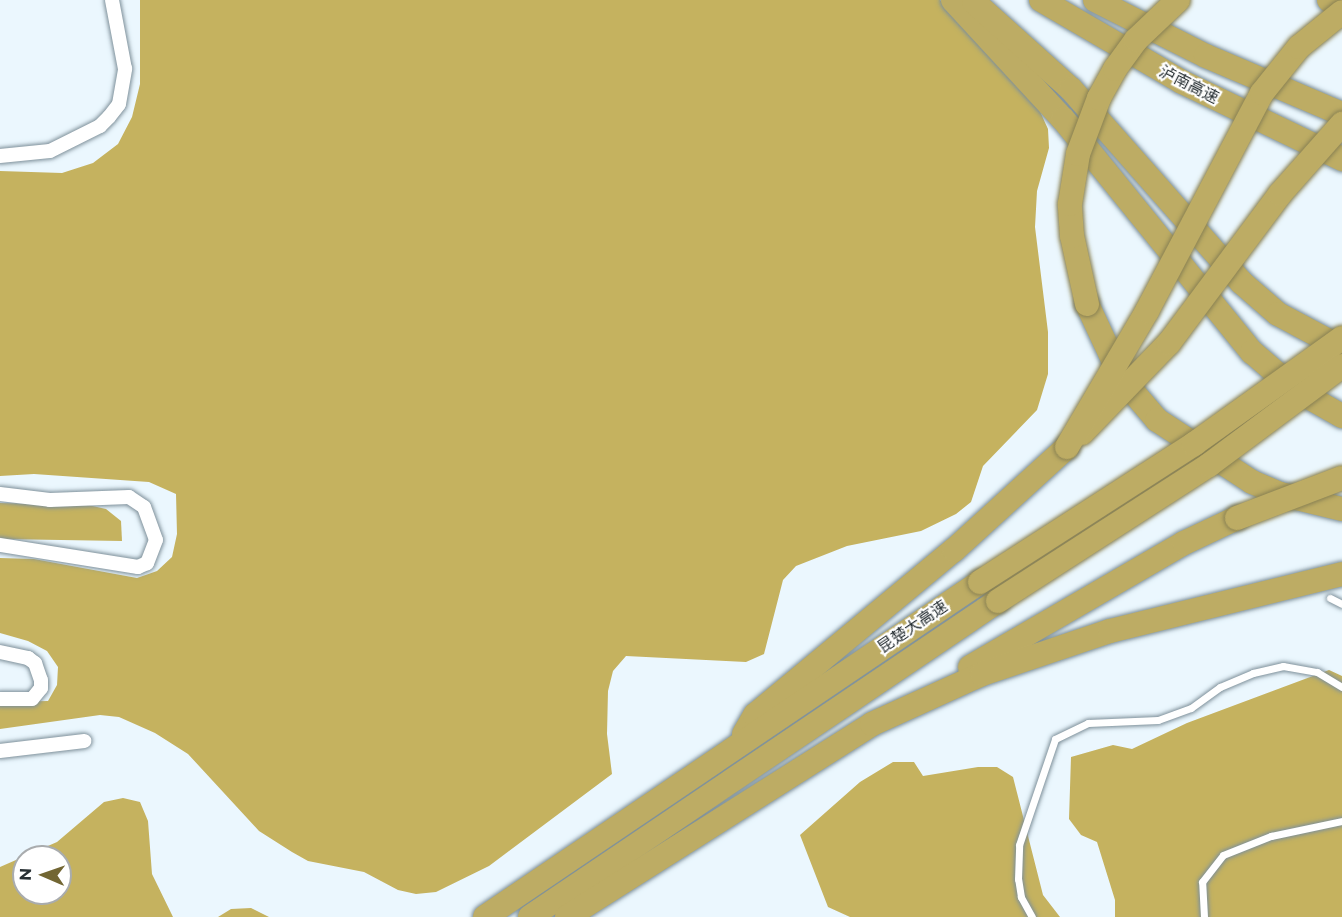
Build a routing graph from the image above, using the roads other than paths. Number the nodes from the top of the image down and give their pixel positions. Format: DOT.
graph roads {
  1 [pos="112,0"];
  2 [pos="953,0"];
  3 [pos="972,0"];
  4 [pos="1041,0"];
  5 [pos="1095,0"];
  6 [pos="1178,0"];
  7 [pos="1329,0"];
  8 [pos="1342,2"];
  9 [pos="1342,12"];
  10 [pos="1342,114"];
  11 [pos="1342,124"];
  12 [pos="0,156"];
  13 [pos="1342,159"];
  14 [pos="1342,338"];
  15 [pos="1342,348"];
  16 [pos="1342,366"];
  17 [pos="1342,416"];
  18 [pos="1068,447"];
  19 [pos="1342,478"];
  20 [pos="0,494"];
  21 [pos="1342,509"];
  22 [pos="0,545"];
  23 [pos="1342,574"];
  24 [pos="1330,598"];
  25 [pos="1342,604"];
  26 [pos="0,651"];
  27 [pos="1342,687"];
  28 [pos="0,699"];
  29 [pos="872,724"];
  30 [pos="84,741"];
  31 [pos="737,746"];
  32 [pos="0,751"];
  33 [pos="1342,821"];
  34 [pos="484,917"];
  35 [pos="530,917"];
  36 [pos="567,917"];
  37 [pos="1032,917"];
  38 [pos="1204,917"];
  1 -- 12 [label="street"];
  2 -- 17 [label="highway, bridge"];
  3 -- 15 [label="highway, bridge"];
  4 -- 13 [label="highway, 泸南高速"];
  5 -- 10 [label="highway, 泸南高速"];
  6 -- 21 [label="highway, bridge"];
  7 -- 8 [label="highway"];
  9 -- 18 [label="highway, bridge"];
  11 -- 18 [label="highway, bridge"];
  14 -- 31 [label="highway, 昆楚大高速, bridge"];
  16 -- 35 [label="highway, 昆楚大高速, bridge"];
  18 -- 31 [label="highway"];
  19 -- 29 [label="highway, bridge"];
  20 -- 22 [label="street"];
  23 -- 29 [label="highway"];
  24 -- 25 [label="lane"];
  26 -- 28 [label="street"];
  27 -- 37 [label="lane"];
  29 -- 36 [label="highway"];
  30 -- 32 [label="street"];
  31 -- 34 [label="highway, 昆楚大高速"];
  33 -- 38 [label="lane"];
}
